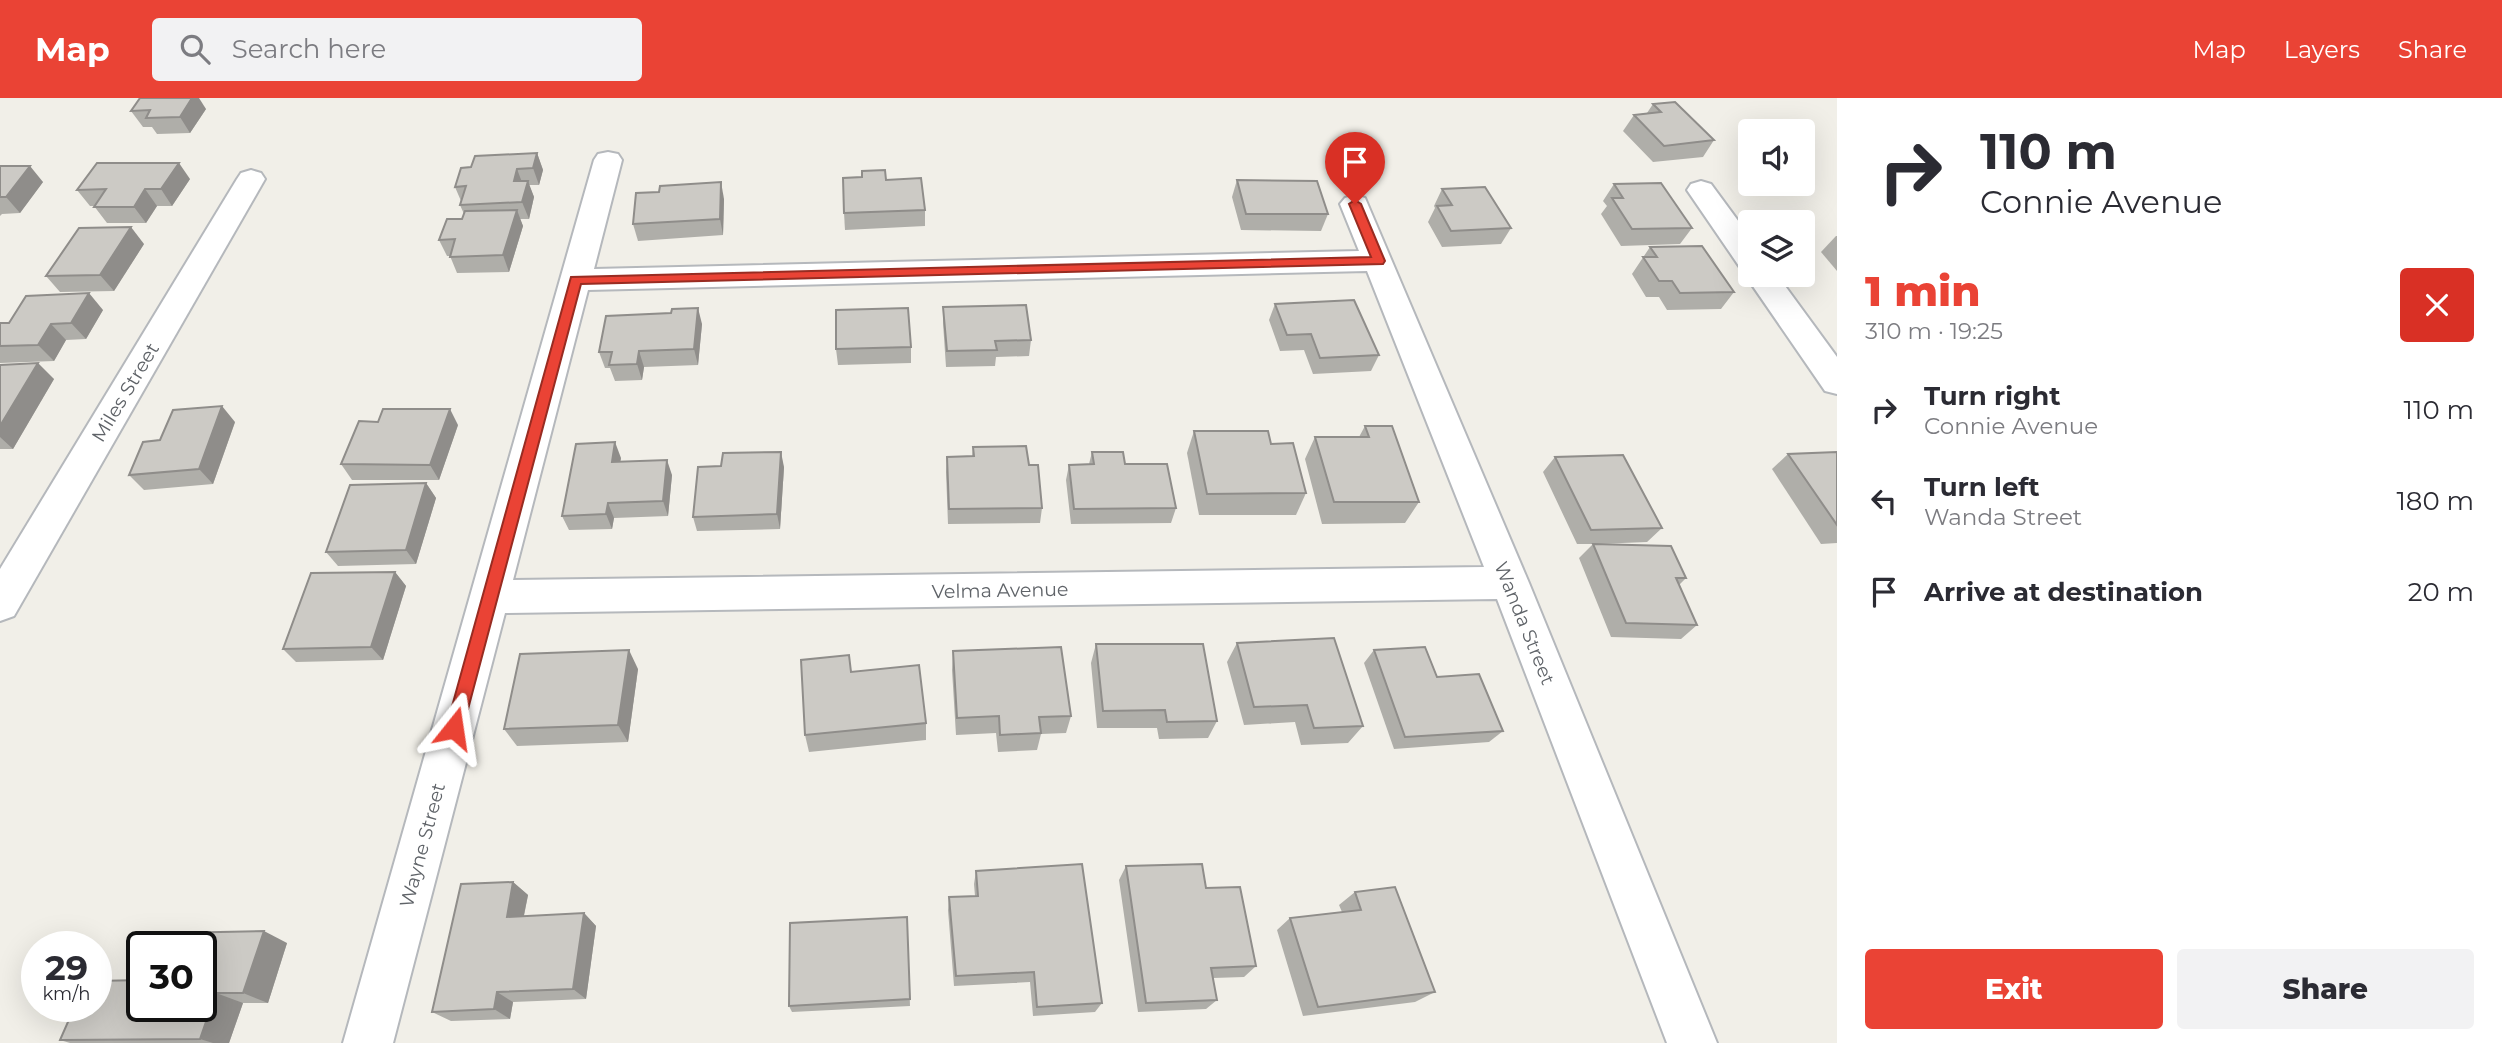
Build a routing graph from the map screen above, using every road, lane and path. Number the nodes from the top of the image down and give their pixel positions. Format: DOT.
graph roads {
  1 [pos="608,160"];
  2 [pos="251,179"];
  3 [pos="1701,190"];
  4 [pos="1355,204"];
  5 [pos="1738,242"];
  6 [pos="1378,261"];
  7 [pos="576,280"];
  8 [pos="1770,287"];
  9 [pos="1837,382"];
  10 [pos="1510,583"];
  11 [pos="490,597"];
  12 [pos="0,604"];
  13 [pos="368,1043"];
  14 [pos="1692,1043"];
  1 -- 7 [label="street, Wayne Street"];
  2 -- 12 [label="street, Miles Street"];
  3 -- 5 [label="street"];
  4 -- 6 [label="street, Wanda Street"];
  6 -- 7 [label="street"];
  6 -- 10 [label="street, Wanda Street"];
  7 -- 11 [label="street, Wayne Street"];
  8 -- 9 [label="street"];
  10 -- 11 [label="street, Velma Avenue"];
  10 -- 14 [label="street, Wanda Street"];
  11 -- 13 [label="street, Wayne Street"];
}
